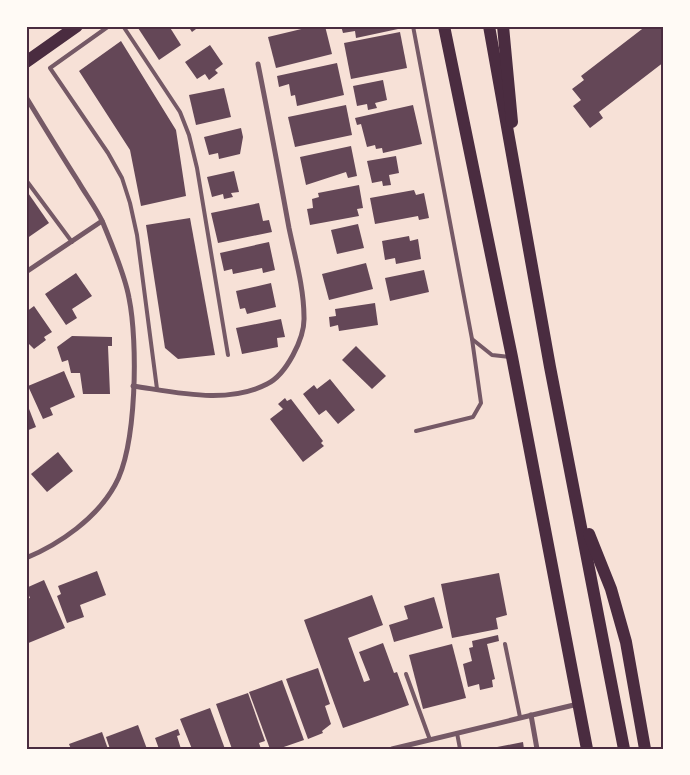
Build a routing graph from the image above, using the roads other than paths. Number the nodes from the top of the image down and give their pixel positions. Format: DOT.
graph roads {
  1 [pos="77,26"];
  2 [pos="109,26"];
  3 [pos="123,26"];
  4 [pos="413,26"];
  5 [pos="444,26"];
  6 [pos="489,26"];
  7 [pos="503,26"];
  8 [pos="26,62"];
  9 [pos="258,64"];
  10 [pos="26,97"];
  11 [pos="513,159"];
  12 [pos="26,180"];
  13 [pos="102,222"];
  14 [pos="72,242"];
  15 [pos="26,272"];
  16 [pos="472,339"];
  17 [pos="228,355"];
  18 [pos="512,357"];
  19 [pos="133,386"];
  20 [pos="157,389"];
  21 [pos="416,430"];
  22 [pos="578,508"];
  23 [pos="26,558"];
  24 [pos="506,644"];
  25 [pos="406,674"];
  26 [pos="579,704"];
  27 [pos="531,715"];
  28 [pos="520,718"];
  29 [pos="457,733"];
  30 [pos="430,740"];
  31 [pos="392,749"];
  32 [pos="460,749"];
  33 [pos="537,749"];
  34 [pos="587,749"];
  35 [pos="624,749"];
  36 [pos="645,749"];
  1 -- 8 [label="main road"];
  2 -- 20 [label="lane"];
  3 -- 17 [label="lane"];
  4 -- 16 [label="lane"];
  5 -- 18 [label="main road"];
  6 -- 11 [label="main road"];
  7 -- 11 [label="main road"];
  9 -- 20 [label="street"];
  10 -- 13 [label="street"];
  11 -- 22 [label="main road"];
  12 -- 14 [label="lane"];
  13 -- 14 [label="street"];
  13 -- 19 [label="street"];
  14 -- 15 [label="street"];
  16 -- 18 [label="lane"];
  16 -- 21 [label="lane"];
  18 -- 26 [label="main road"];
  19 -- 20 [label="street"];
  19 -- 23 [label="street"];
  22 -- 35 [label="main road"];
  22 -- 36 [label="main road"];
  24 -- 28 [label="lane"];
  25 -- 30 [label="lane"];
  26 -- 27 [label="street"];
  26 -- 34 [label="main road"];
  27 -- 28 [label="street"];
  27 -- 33 [label="street"];
  28 -- 29 [label="street"];
  29 -- 30 [label="street"];
  29 -- 32 [label="lane"];
  30 -- 31 [label="street"];
}
